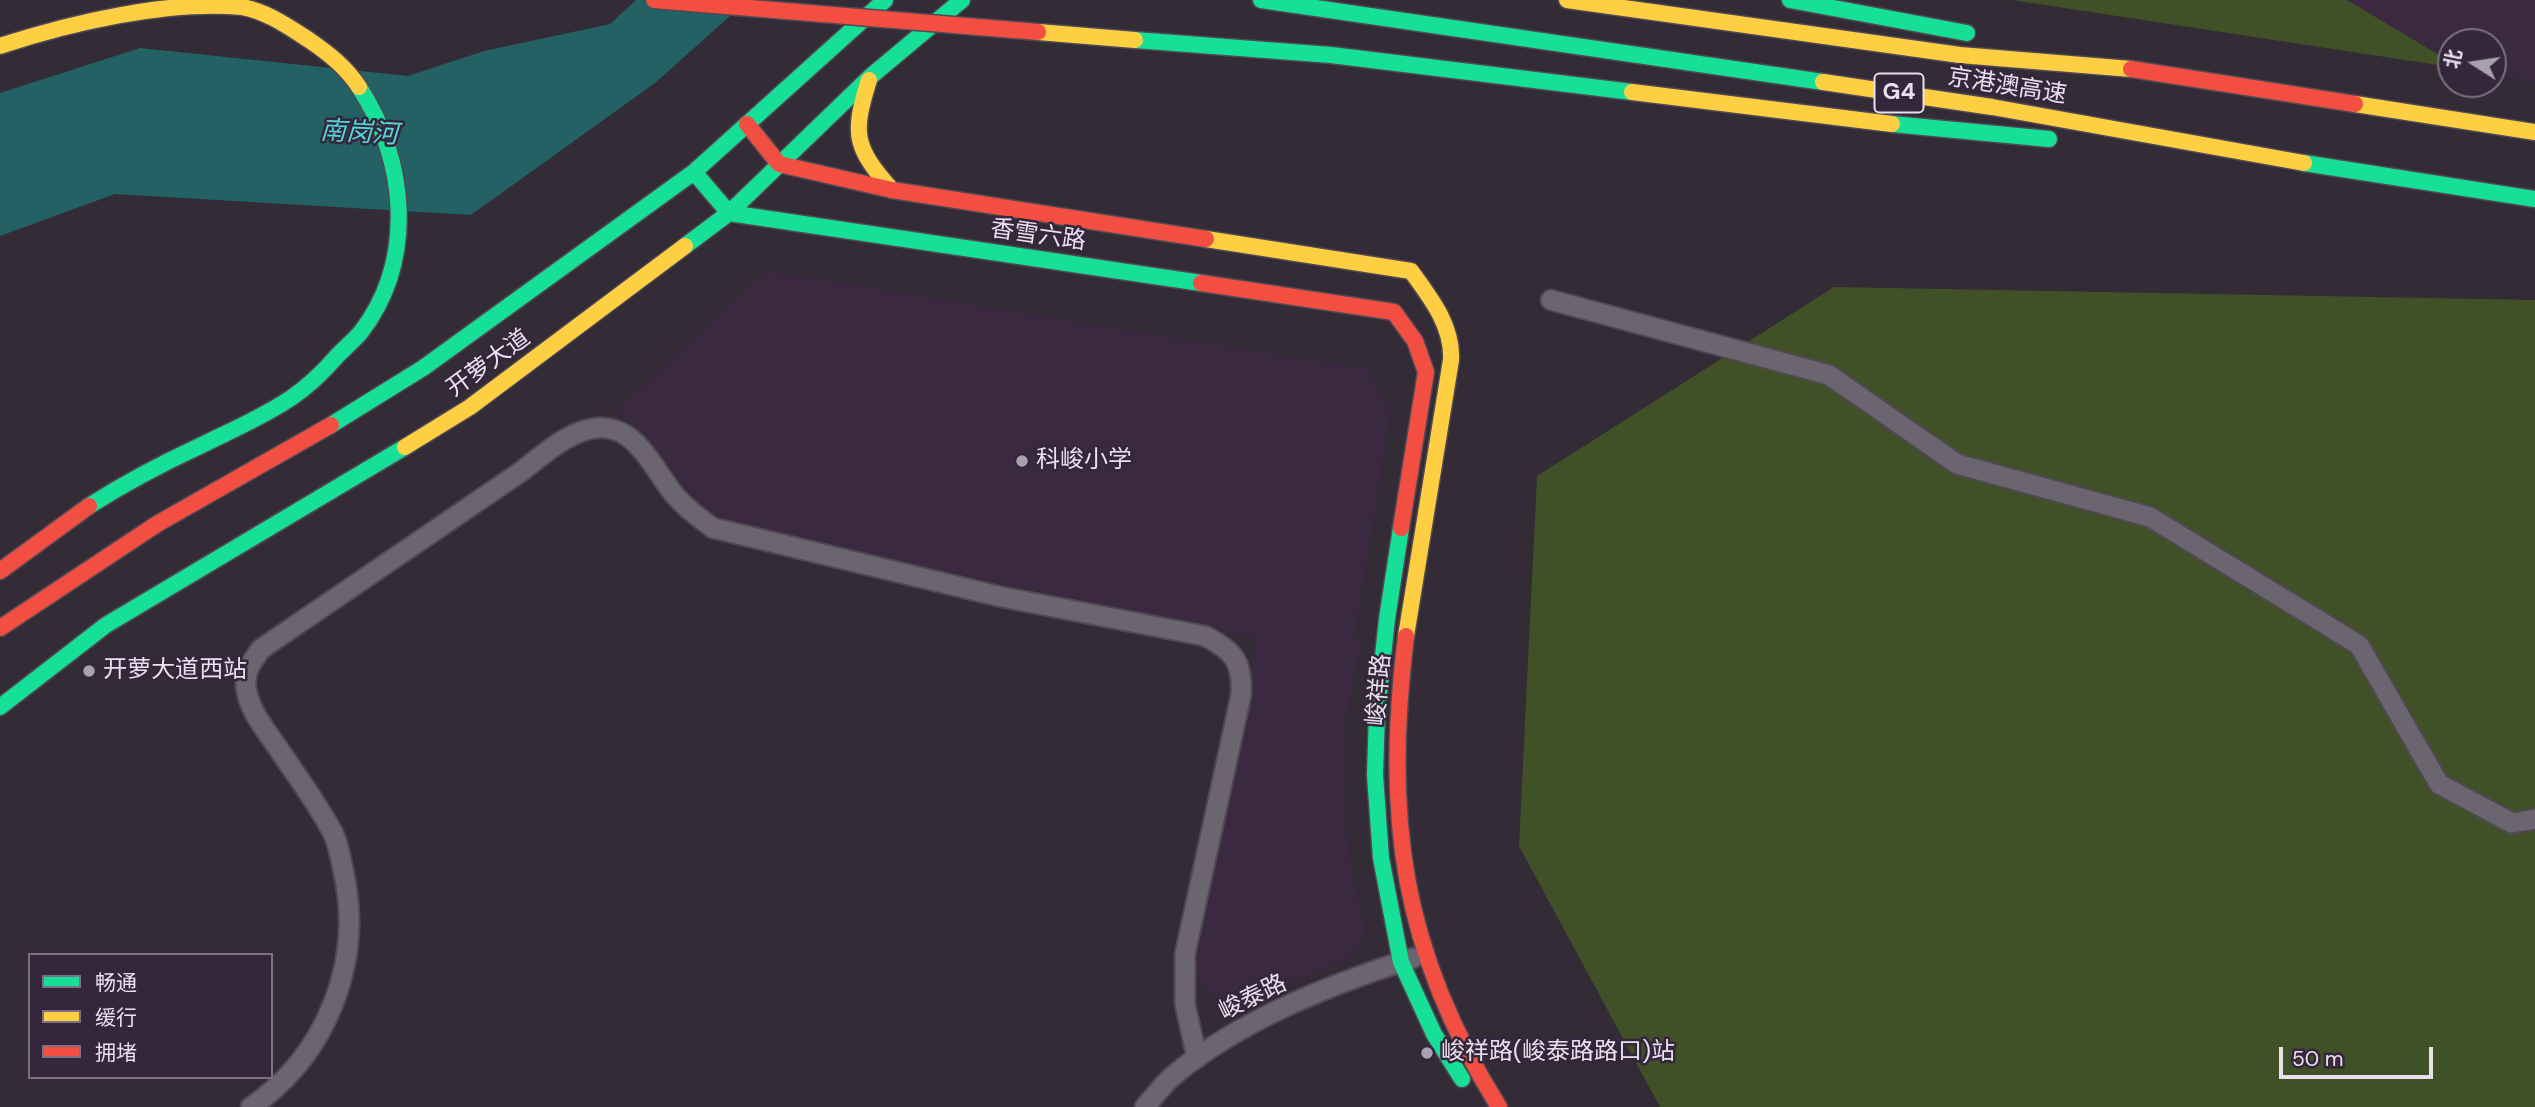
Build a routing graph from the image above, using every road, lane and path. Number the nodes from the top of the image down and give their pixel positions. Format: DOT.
graph roads {
  1 [pos="654,0"];
  2 [pos="885,0"];
  3 [pos="962,0"];
  4 [pos="1261,0"];
  5 [pos="1567,0"];
  6 [pos="1790,0"];
  7 [pos="1977,35"];
  8 [pos="2017,43"];
  9 [pos="0,46"];
  10 [pos="2133,69"];
  11 [pos="870,77"];
  12 [pos="747,124"];
  13 [pos="2535,132"];
  14 [pos="2069,140"];
  15 [pos="2110,144"];
  16 [pos="2278,159"];
  17 [pos="779,164"];
  18 [pos="694,172"];
  19 [pos="892,190"];
  20 [pos="2535,199"];
  21 [pos="729,213"];
  22 [pos="1411,271"];
  23 [pos="1550,300"];
  24 [pos="1394,312"];
  25 [pos="0,571"];
  26 [pos="0,628"];
  27 [pos="0,707"];
  28 [pos="2535,819"];
  29 [pos="1426,954"];
  30 [pos="1401,962"];
  31 [pos="1197,1058"];
  32 [pos="1476,1100"];
  33 [pos="251,1107"];
  34 [pos="1145,1107"];
  35 [pos="1499,1107"];
  1 -- 14 [label="main road, bridge"];
  2 -- 12 [label="main road, 开萝大道"];
  3 -- 11 [label="main road, 开萝大道"];
  4 -- 16 [label="main road, 京港澳高速 / G4"];
  5 -- 10 [label="main road, 京港澳高速 / G4"];
  6 -- 7 [label="main road"];
  8 -- 10 [label="main road"];
  9 -- 25 [label="main road"];
  10 -- 13 [label="main road, 京港澳高速 / G4"];
  11 -- 17 [label="main road, 开萝大道"];
  11 -- 19 [label="main road"];
  12 -- 17 [label="main road"];
  12 -- 18 [label="main road, 开萝大道"];
  15 -- 16 [label="main road"];
  16 -- 20 [label="main road, 京港澳高速 / G4"];
  17 -- 19 [label="main road, 香雪六路"];
  17 -- 21 [label="main road, 开萝大道"];
  18 -- 21 [label="main road"];
  18 -- 26 [label="main road, 开萝大道"];
  19 -- 22 [label="main road, 香雪六路"];
  21 -- 24 [label="main road, 香雪六路"];
  21 -- 27 [label="main road, 开萝大道"];
  22 -- 29 [label="main road, 峻祥路"];
  23 -- 28 [label="street"];
  24 -- 30 [label="main road, 峻祥路"];
  29 -- 30 [label="street, 峻泰路"];
  29 -- 35 [label="main road, 峻祥路"];
  30 -- 31 [label="street, 峻泰路"];
  30 -- 32 [label="main road, 峻祥路"];
  31 -- 33 [label="street"];
  31 -- 34 [label="street, 峻泰路"];
}
